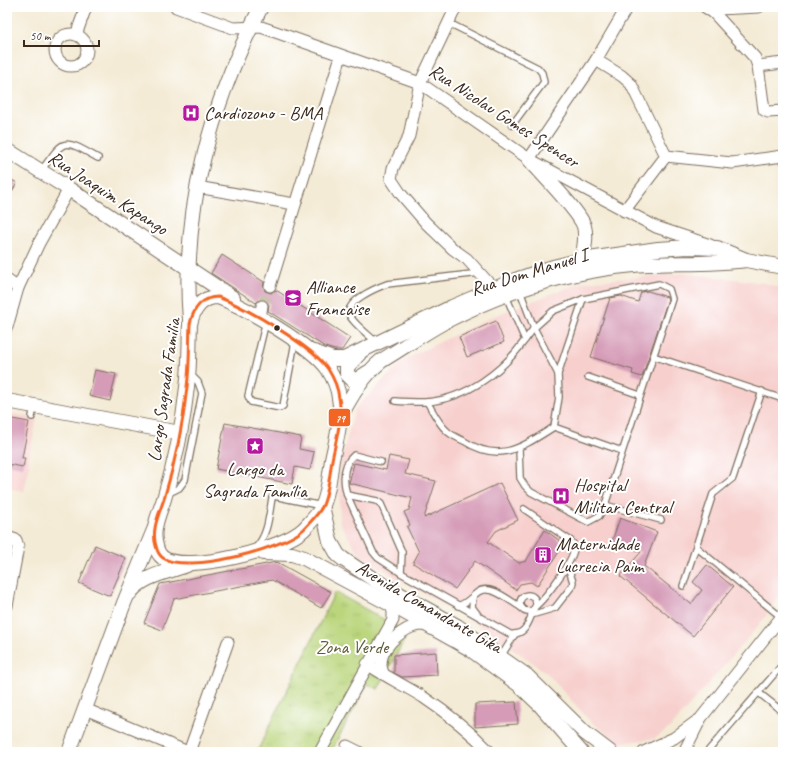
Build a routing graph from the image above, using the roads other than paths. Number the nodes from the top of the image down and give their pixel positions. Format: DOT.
graph roads {
  1 [pos="86,7"];
  2 [pos="176,7"];
  3 [pos="261,7"];
  4 [pos="456,7"];
  5 [pos="627,7"];
  6 [pos="759,7"];
  7 [pos="714,9"];
  8 [pos="449,23"];
  9 [pos="251,28"];
  10 [pos="76,35"];
  11 [pos="341,56"];
  12 [pos="596,60"];
  13 [pos="783,63"];
  14 [pos="758,66"];
  15 [pos="420,83"];
  16 [pos="783,111"];
  17 [pos="512,124"];
  18 [pos="7,150"];
  19 [pos="666,156"];
  20 [pos="783,156"];
  21 [pos="98,158"];
  22 [pos="529,160"];
  23 [pos="40,171"];
  24 [pos="197,186"];
  25 [pos="69,189"];
  26 [pos="294,204"];
  27 [pos="624,211"];
  28 [pos="717,248"];
  29 [pos="582,260"];
  30 [pos="746,260"];
  31 [pos="783,266"];
  32 [pos="188,268"];
  33 [pos="481,273"];
  34 [pos="7,280"];
  35 [pos="270,286"];
  36 [pos="18,288"];
  37 [pos="494,289"];
  38 [pos="520,291"];
  39 [pos="506,296"];
  40 [pos="583,299"];
  41 [pos="260,314"];
  42 [pos="190,324"];
  43 [pos="7,327"];
  44 [pos="534,328"];
  45 [pos="525,340"];
  46 [pos="295,341"];
  47 [pos="377,343"];
  48 [pos="307,349"];
  49 [pos="363,351"];
  50 [pos="653,356"];
  51 [pos="372,369"];
  52 [pos="188,372"];
  53 [pos="558,374"];
  54 [pos="588,377"];
  55 [pos="762,391"];
  56 [pos="640,395"];
  57 [pos="783,400"];
  58 [pos="7,401"];
  59 [pos="395,402"];
  60 [pos="427,402"];
  61 [pos="340,415"];
  62 [pos="554,427"];
  63 [pos="180,434"];
  64 [pos="519,448"];
  65 [pos="622,451"];
  66 [pos="381,462"];
  67 [pos="165,495"];
  68 [pos="347,495"];
  69 [pos="606,505"];
  70 [pos="322,506"];
  71 [pos="524,509"];
  72 [pos="661,520"];
  73 [pos="154,529"];
  74 [pos="7,537"];
  75 [pos="696,547"];
  76 [pos="248,554"];
  77 [pos="567,564"];
  78 [pos="188,565"];
  79 [pos="401,573"];
  80 [pos="683,586"];
  81 [pos="533,596"];
  82 [pos="473,598"];
  83 [pos="546,598"];
  84 [pos="522,599"];
  85 [pos="507,600"];
  86 [pos="124,603"];
  87 [pos="390,604"];
  88 [pos="7,606"];
  89 [pos="458,606"];
  90 [pos="535,607"];
  91 [pos="524,609"];
  92 [pos="532,615"];
  93 [pos="478,616"];
  94 [pos="782,616"];
  95 [pos="529,624"];
  96 [pos="428,625"];
  97 [pos="515,634"];
  98 [pos="228,642"];
  99 [pos="497,661"];
  100 [pos="367,664"];
  101 [pos="783,664"];
  102 [pos="383,674"];
  103 [pos="759,693"];
  104 [pos="783,704"];
  105 [pos="85,709"];
  106 [pos="781,710"];
  107 [pos="700,718"];
  108 [pos="347,746"];
  109 [pos="69,752"];
  110 [pos="188,752"];
  111 [pos="320,752"];
  112 [pos="359,752"];
  113 [pos="490,752"];
  114 [pos="581,752"];
  115 [pos="610,752"];
  116 [pos="644,752"];
  117 [pos="684,752"];
  118 [pos="707,752"];
  1 -- 10 [label="street"];
  2 -- 9 [label="street, Rua Nicolau Gomes Spencer"];
  3 -- 9 [label="street"];
  4 -- 8 [label="street"];
  5 -- 12 [label="street"];
  6 -- 7 [label="street"];
  7 -- 14 [label="street"];
  8 -- 15 [label="street"];
  8 -- 17 [label="lane"];
  9 -- 11 [label="street, Rua Nicolau Gomes Spencer"];
  9 -- 24 [label="street"];
  11 -- 15 [label="street, Rua Nicolau Gomes Spencer"];
  11 -- 26 [label="street"];
  12 -- 19 [label="street"];
  12 -- 22 [label="street"];
  13 -- 14 [label="street"];
  14 -- 16 [label="street"];
  15 -- 22 [label="street, Rua Nicolau Gomes Spencer"];
  15 -- 33 [label="street"];
  18 -- 23 [label="street, Rua Joaquim Kapango"];
  19 -- 20 [label="street"];
  19 -- 27 [label="street"];
  21 -- 23 [label="lane"];
  22 -- 27 [label="street, Rua Nicolau Gomes Spencer"];
  22 -- 29 [label="street"];
  23 -- 25 [label="street, Rua Joaquim Kapango"];
  24 -- 26 [label="street"];
  24 -- 32 [label="street"];
  25 -- 32 [label="street, Rua Joaquim Kapango"];
  25 -- 36 [label="street"];
  26 -- 35 [label="street"];
  27 -- 28 [label="street, Rua Nicolau Gomes Spencer"];
  28 -- 29 [label="street, Rua Dom Manuel I"];
  28 -- 30 [label="street, Rua Nicolau Gomes Spencer"];
  29 -- 37 [label="street, Rua Dom Manuel I"];
  30 -- 31 [label="street, Rua Nicolau Gomes Spencer"];
  30 -- 38 [label="street, Rua Dom Manuel I"];
  32 -- 41 [label="street, Rua Joaquim Kapango"];
  32 -- 42 [label="street"];
  33 -- 37 [label="street"];
  33 -- 47 [label="lane"];
  34 -- 36 [label="street"];
  36 -- 43 [label="street"];
  37 -- 47 [label="street, Rua Dom Manuel I"];
  38 -- 39 [label="street, Rua Dom Manuel I"];
  38 -- 44 [label="lane"];
  39 -- 45 [label="lane"];
  39 -- 51 [label="street, Rua Dom Manuel I"];
  40 -- 44 [label="lane"];
  40 -- 50 [label="lane"];
  40 -- 53 [label="lane"];
  41 -- 42 [label="street, Largo Sagrada Familia"];
  41 -- 46 [label="street, Largo Sagrada Familia"];
  41 -- 46 [label="lane"];
  42 -- 52 [label="street, Largo Sagrada Familia"];
  44 -- 45 [label="lane"];
  44 -- 53 [label="lane"];
  45 -- 60 [label="lane"];
  46 -- 48 [label="street, Largo Sagrada Familia"];
  47 -- 49 [label="street, Rua Dom Manuel I"];
  48 -- 49 [label="street, Rua Dom Manuel I"];
  48 -- 61 [label="street, Largo Sagrada Familia"];
  49 -- 51 [label="street"];
  50 -- 55 [label="lane"];
  50 -- 56 [label="lane"];
  51 -- 61 [label="street, Rua Dom Manuel I"];
  52 -- 63 [label="street, Largo Sagrada Familia"];
  52 -- 67 [label="lane"];
  53 -- 62 [label="lane"];
  54 -- 56 [label="lane"];
  55 -- 57 [label="lane"];
  55 -- 75 [label="lane"];
  56 -- 65 [label="lane"];
  58 -- 63 [label="street"];
  59 -- 60 [label="lane"];
  60 -- 64 [label="lane"];
  61 -- 70 [label="street, Largo Sagrada Familia"];
  62 -- 64 [label="lane"];
  62 -- 65 [label="lane"];
  63 -- 67 [label="street, Largo Sagrada Familia"];
  64 -- 69 [label="lane"];
  65 -- 69 [label="lane"];
  66 -- 68 [label="lane"];
  67 -- 73 [label="street, Largo Sagrada Familia"];
  68 -- 79 [label="lane"];
  68 -- 79 [label="lane"];
  69 -- 72 [label="lane"];
  70 -- 76 [label="street, Largo Sagrada Familia"];
  70 -- 76 [label="lane"];
  70 -- 99 [label="street, Avenida Comandante Gika"];
  71 -- 77 [label="lane"];
  73 -- 78 [label="street, Largo Sagrada Familia"];
  73 -- 86 [label="street"];
  74 -- 88 [label="street"];
  75 -- 80 [label="lane"];
  75 -- 94 [label="lane"];
  76 -- 78 [label="street, Largo Sagrada Familia"];
  76 -- 87 [label="street, Avenida Comandante Gika"];
  77 -- 83 [label="lane"];
  77 -- 92 [label="lane"];
  78 -- 86 [label="street"];
  79 -- 89 [label="lane"];
  81 -- 83 [label="lane"];
  81 -- 84 [label="lane"];
  81 -- 90 [label="lane"];
  82 -- 85 [label="lane"];
  82 -- 89 [label="lane"];
  82 -- 93 [label="lane"];
  83 -- 90 [label="lane"];
  84 -- 85 [label="lane"];
  84 -- 91 [label="lane"];
  85 -- 91 [label="lane"];
  86 -- 105 [label="street"];
  87 -- 96 [label="street, Avenida Comandante Gika"];
  87 -- 100 [label="street"];
  89 -- 93 [label="lane"];
  90 -- 91 [label="lane"];
  90 -- 92 [label="lane"];
  91 -- 95 [label="lane"];
  92 -- 95 [label="lane"];
  93 -- 97 [label="lane"];
  94 -- 107 [label="street"];
  95 -- 97 [label="lane"];
  96 -- 99 [label="street, Avenida Comandante Gika"];
  96 -- 102 [label="street"];
  97 -- 99 [label="lane"];
  98 -- 110 [label="street"];
  99 -- 114 [label="street, Avenida Comandante Gika"];
  99 -- 115 [label="street, Avenida Comandante Gika"];
  100 -- 102 [label="street"];
  100 -- 111 [label="street"];
  101 -- 103 [label="lane"];
  102 -- 113 [label="street"];
  103 -- 106 [label="lane"];
  103 -- 118 [label="lane"];
  104 -- 106 [label="lane"];
  105 -- 109 [label="street"];
  105 -- 110 [label="street"];
  107 -- 116 [label="street"];
  107 -- 117 [label="street"];
  108 -- 112 [label="street"];
}
